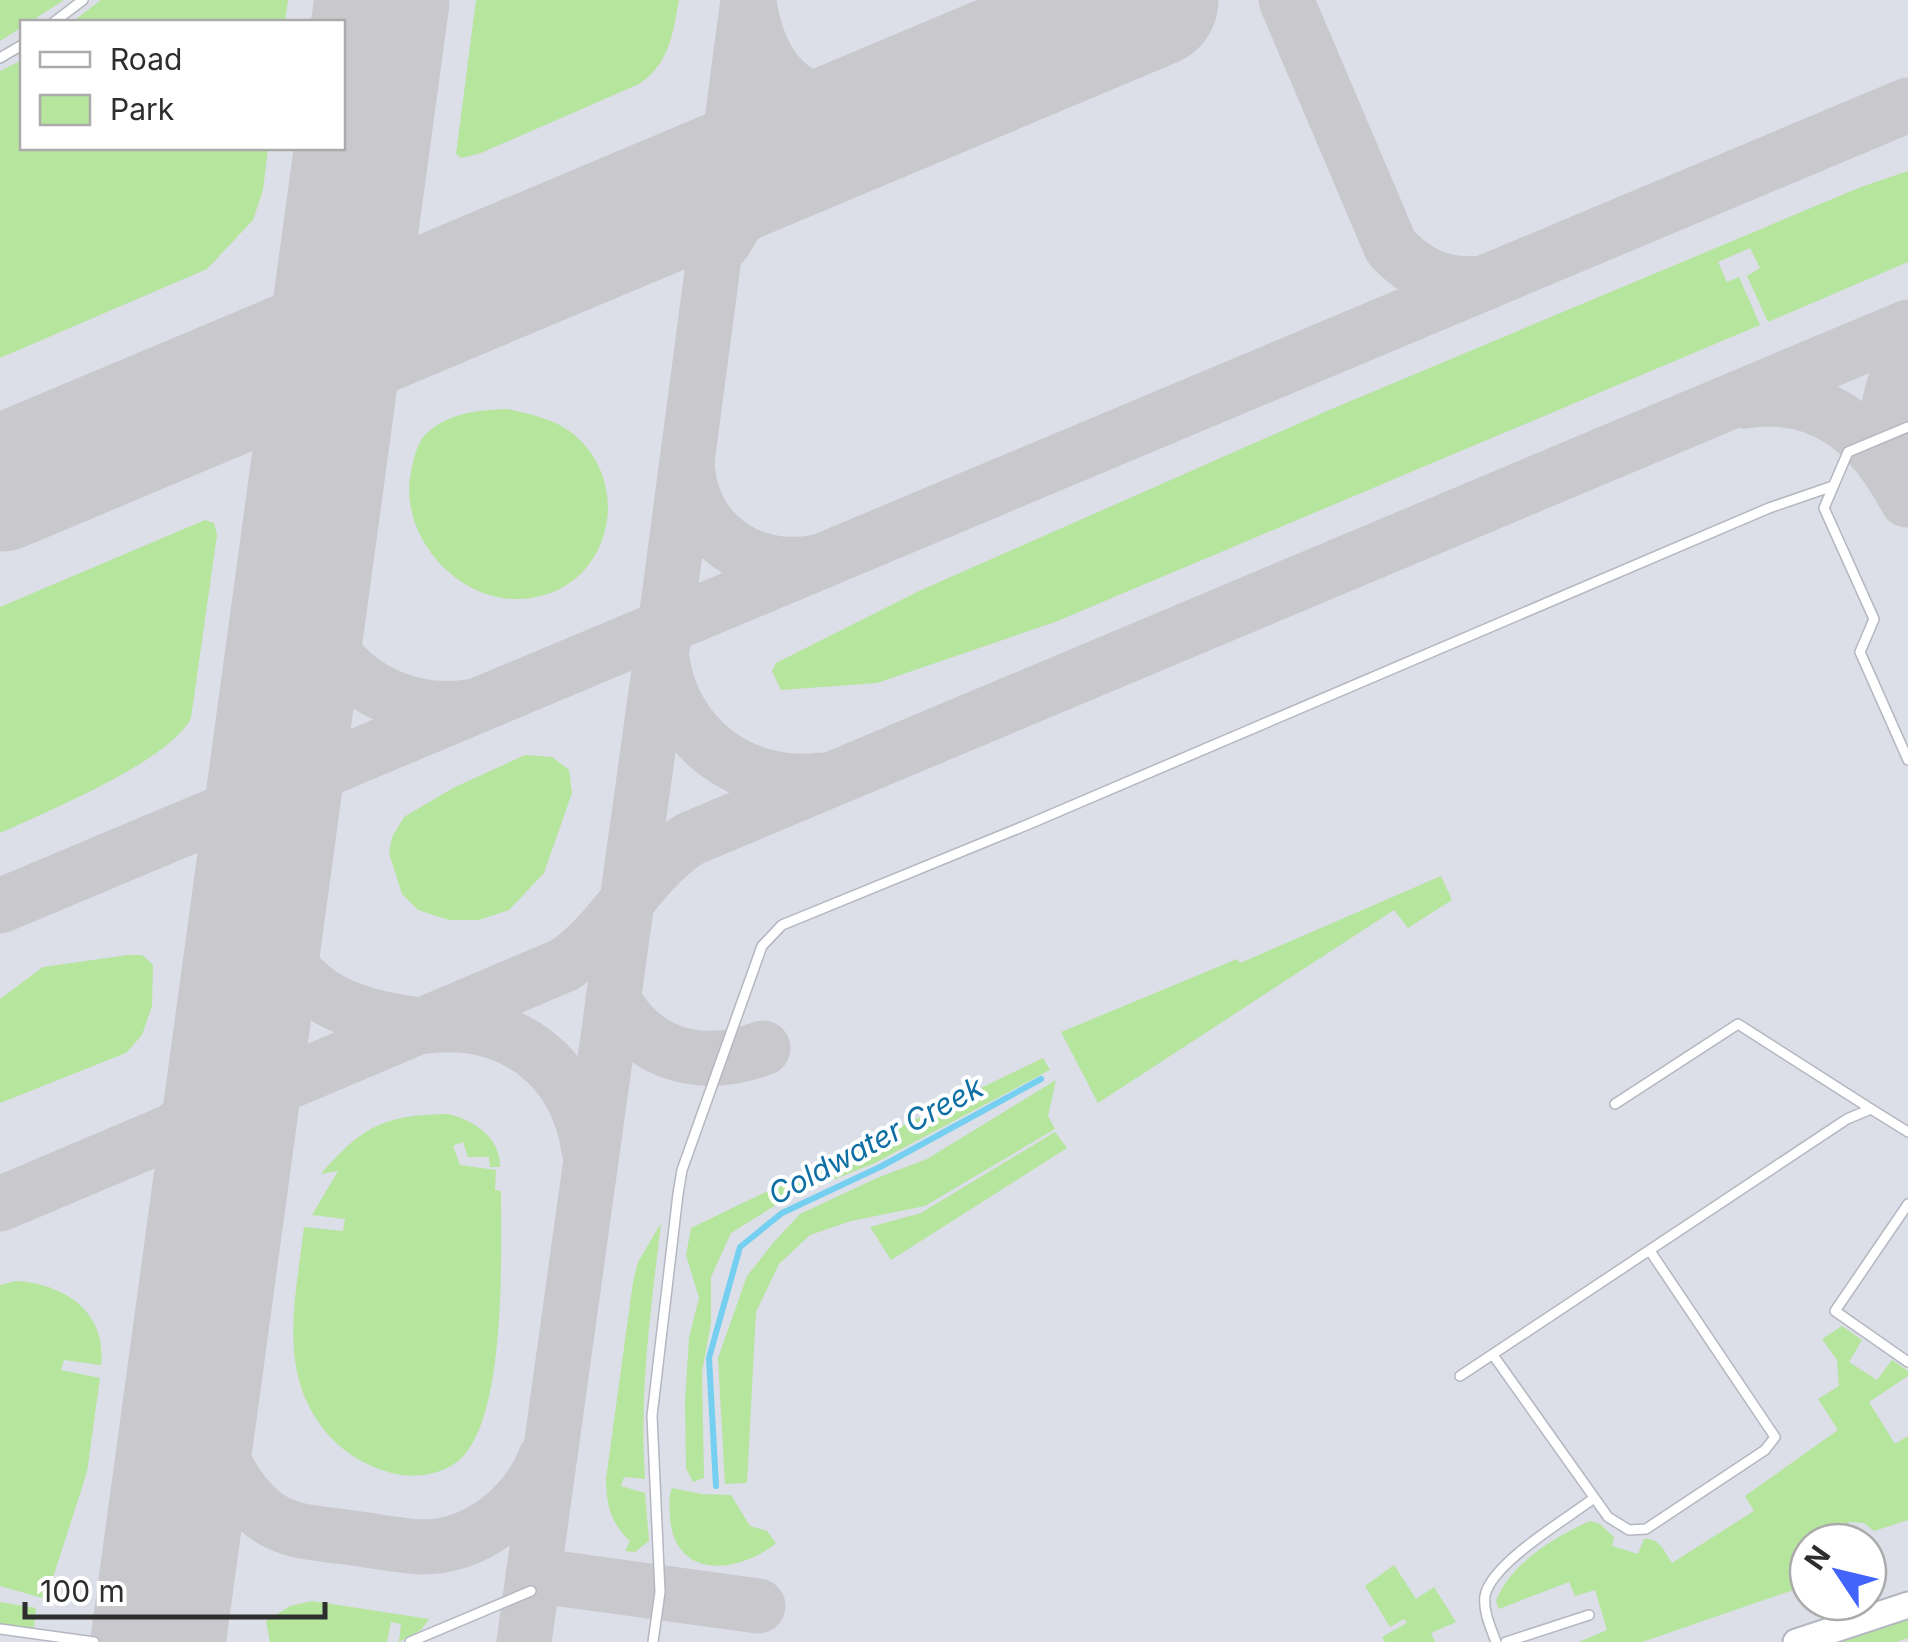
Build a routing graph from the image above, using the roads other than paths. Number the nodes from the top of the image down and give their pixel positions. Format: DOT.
graph roads {
  1 [pos="82,0"];
  2 [pos="57,20"];
  3 [pos="1908,427"];
  4 [pos="1833,486"];
  5 [pos="1908,760"];
  6 [pos="1615,1104"];
  7 [pos="1870,1109"];
  8 [pos="1908,1132"];
  9 [pos="1908,1204"];
  10 [pos="1650,1251"];
  11 [pos="1493,1354"];
  12 [pos="1908,1362"];
  13 [pos="1460,1376"];
  14 [pos="1594,1498"];
  15 [pos="531,1591"];
  16 [pos="1908,1604"];
  17 [pos="1589,1615"];
  18 [pos="0,1629"];
  19 [pos="94,1642"];
  20 [pos="410,1642"];
  21 [pos="653,1642"];
  22 [pos="1496,1642"];
  23 [pos="1506,1642"];
  24 [pos="1796,1642"];
  1 -- 2 [label="lane"];
  3 -- 4 [label="lane"];
  4 -- 5 [label="lane"];
  4 -- 21 [label="lane"];
  6 -- 7 [label="lane"];
  7 -- 8 [label="lane"];
  7 -- 10 [label="lane"];
  9 -- 12 [label="lane"];
  10 -- 11 [label="lane"];
  10 -- 14 [label="lane"];
  11 -- 13 [label="lane"];
  11 -- 14 [label="lane"];
  14 -- 22 [label="lane"];
  15 -- 20 [label="lane"];
  16 -- 24 [label="street"];
  17 -- 23 [label="lane"];
  18 -- 19 [label="lane"];
}
